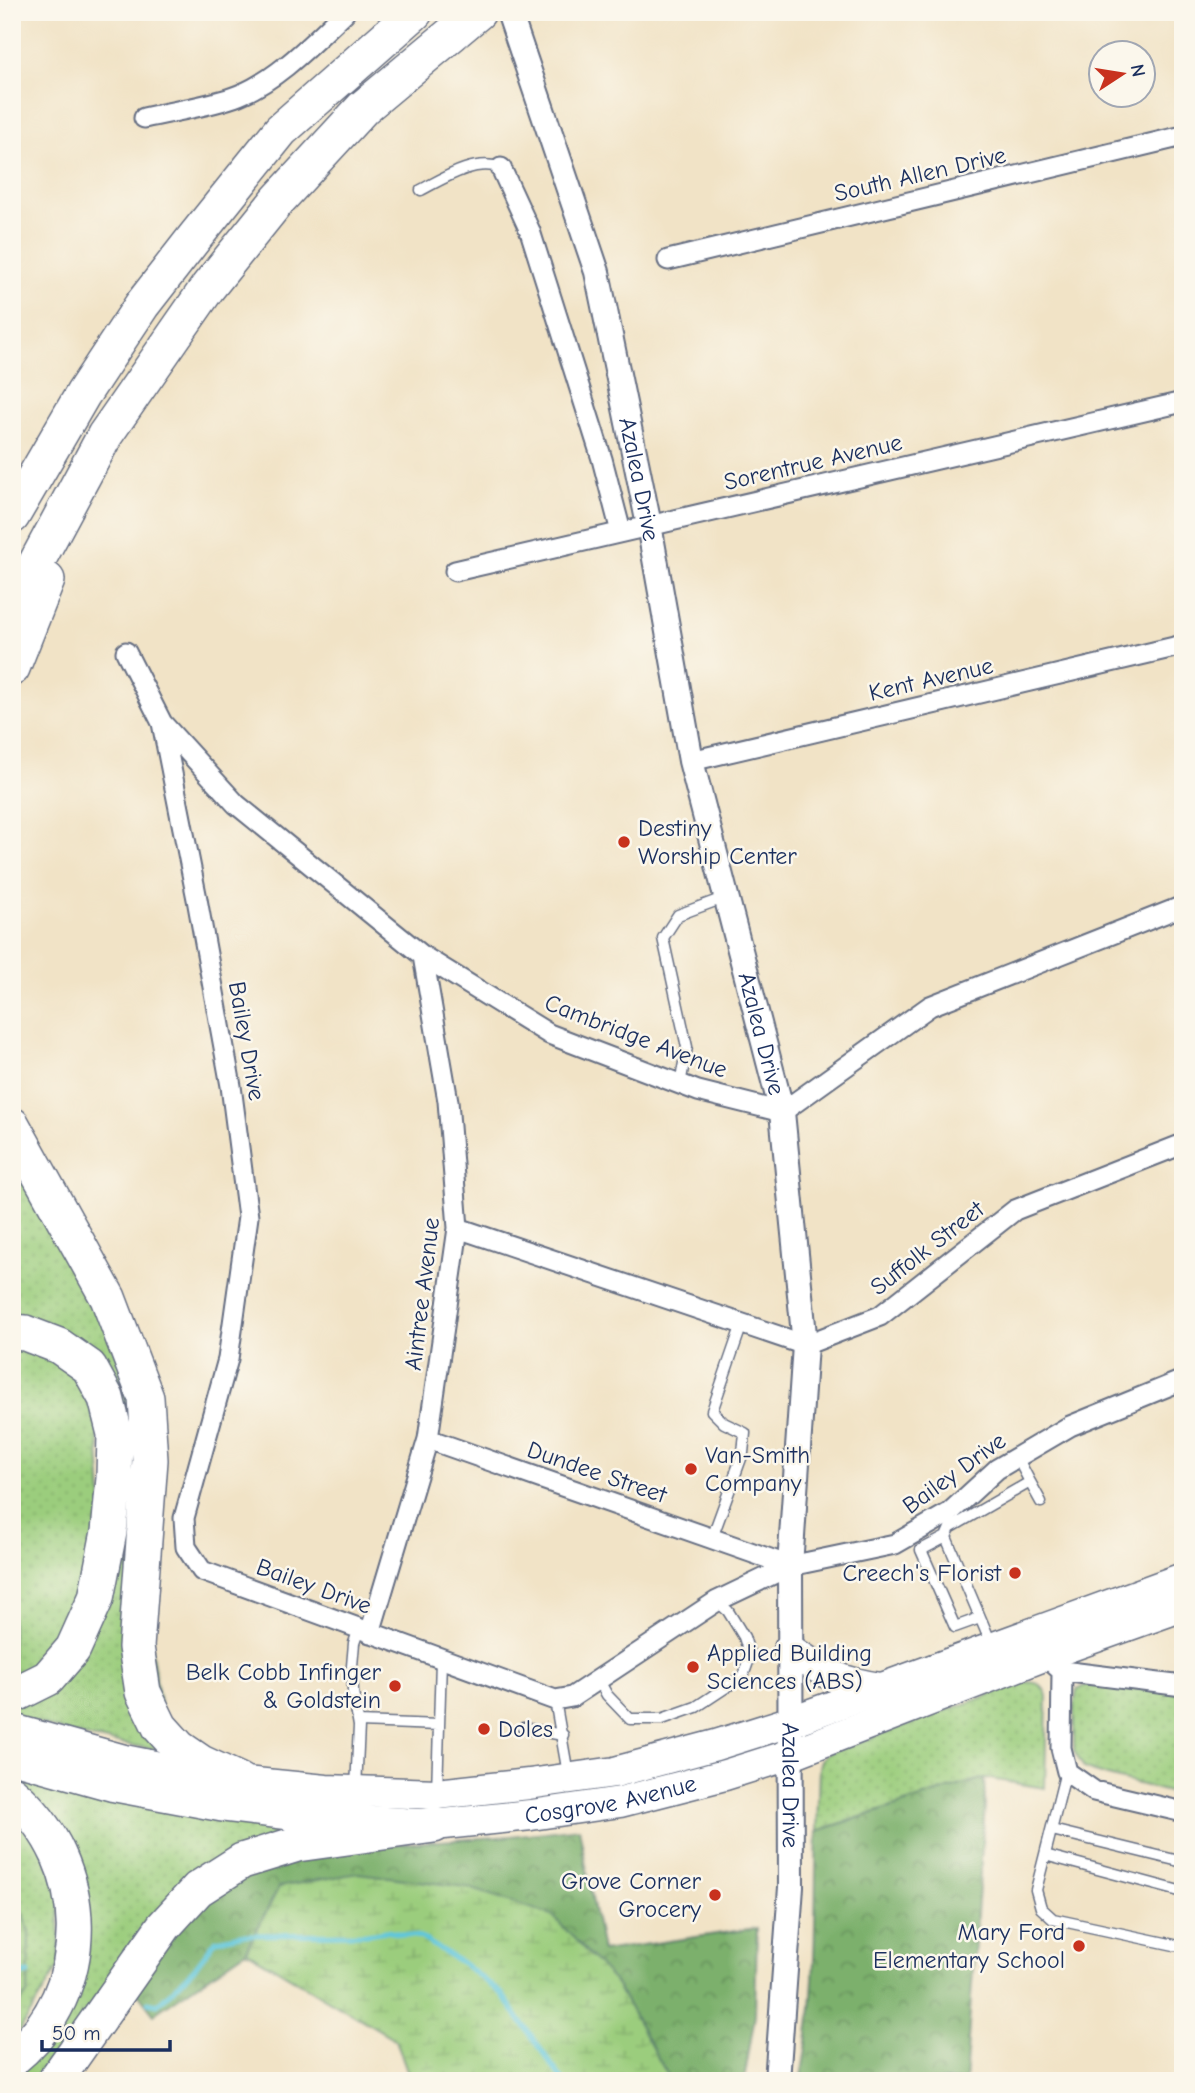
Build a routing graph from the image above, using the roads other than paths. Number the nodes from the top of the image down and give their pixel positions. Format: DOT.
graph roads {
  1 [pos="345,12"];
  2 [pos="415,12"];
  3 [pos="478,12"];
  4 [pos="509,12"];
  5 [pos="144,117"];
  6 [pos="1183,136"];
  7 [pos="501,168"];
  8 [pos="421,190"];
  9 [pos="668,260"];
  10 [pos="1183,402"];
  11 [pos="105,435"];
  12 [pos="12,516"];
  13 [pos="649,525"];
  14 [pos="621,532"];
  15 [pos="455,571"];
  16 [pos="12,608"];
  17 [pos="1183,645"];
  18 [pos="126,652"];
  19 [pos="12,668"];
  20 [pos="162,723"];
  21 [pos="691,761"];
  22 [pos="726,897"];
  23 [pos="1183,906"];
  24 [pos="423,956"];
  25 [pos="680,1084"];
  26 [pos="782,1112"];
  27 [pos="12,1125"];
  28 [pos="1183,1144"];
  29 [pos="458,1228"];
  30 [pos="742,1324"];
  31 [pos="12,1332"];
  32 [pos="804,1345"];
  33 [pos="1183,1380"];
  34 [pos="428,1439"];
  35 [pos="1017,1457"];
  36 [pos="1030,1482"];
  37 [pos="1041,1502"];
  38 [pos="946,1537"];
  39 [pos="712,1538"];
  40 [pos="915,1543"];
  41 [pos="790,1566"];
  42 [pos="1183,1578"];
  43 [pos="717,1601"];
  44 [pos="1183,1606"];
  45 [pos="980,1618"];
  46 [pos="364,1631"];
  47 [pos="993,1647"];
  48 [pos="789,1649"];
  49 [pos="441,1660"];
  50 [pos="1054,1663"];
  51 [pos="598,1679"];
  52 [pos="1183,1686"];
  53 [pos="882,1688"];
  54 [pos="12,1696"];
  55 [pos="555,1700"];
  56 [pos="359,1722"];
  57 [pos="789,1722"];
  58 [pos="439,1725"];
  59 [pos="523,1728"];
  60 [pos="12,1729"];
  61 [pos="563,1735"];
  62 [pos="789,1755"];
  63 [pos="12,1758"];
  64 [pos="1066,1770"];
  65 [pos="569,1778"];
  66 [pos="240,1781"];
  67 [pos="356,1791"];
  68 [pos="12,1794"];
  69 [pos="436,1809"];
  70 [pos="1183,1812"];
  71 [pos="1052,1830"];
  72 [pos="1045,1855"];
  73 [pos="1183,1862"];
  74 [pos="1183,1892"];
  75 [pos="1183,1943"];
  76 [pos="12,2059"];
  77 [pos="55,2081"];
  78 [pos="777,2081"];
  1 -- 5 [label="street"];
  2 -- 12 [label="highway"];
  3 -- 11 [label="highway"];
  4 -- 13 [label="street, Azalea Drive"];
  6 -- 9 [label="street, South Allen Drive"];
  7 -- 8 [label="lane"];
  7 -- 14 [label="street"];
  10 -- 13 [label="street, Sorentrue Avenue"];
  11 -- 16 [label="highway"];
  11 -- 19 [label="highway"];
  13 -- 14 [label="street, Sorentrue Avenue"];
  13 -- 21 [label="street, Azalea Drive"];
  14 -- 15 [label="street, Sorentrue Avenue"];
  17 -- 21 [label="street, Kent Avenue"];
  18 -- 20 [label="street, Cambridge Avenue"];
  20 -- 24 [label="street, Cambridge Avenue"];
  20 -- 46 [label="street, Bailey Drive"];
  21 -- 22 [label="street, Azalea Drive"];
  22 -- 25 [label="lane"];
  22 -- 26 [label="street, Azalea Drive"];
  23 -- 26 [label="street"];
  24 -- 25 [label="street, Cambridge Avenue"];
  24 -- 29 [label="street, Aintree Avenue"];
  25 -- 26 [label="street, Cambridge Avenue"];
  26 -- 32 [label="street, Azalea Drive"];
  27 -- 66 [label="highway"];
  28 -- 32 [label="street, Suffolk Street"];
  29 -- 30 [label="street"];
  29 -- 34 [label="street, Aintree Avenue"];
  30 -- 32 [label="street"];
  30 -- 39 [label="lane"];
  31 -- 54 [label="highway"];
  32 -- 41 [label="street, Azalea Drive"];
  33 -- 35 [label="street, Bailey Drive"];
  34 -- 39 [label="street, Dundee Street"];
  34 -- 46 [label="street, Aintree Avenue"];
  35 -- 36 [label="lane"];
  35 -- 40 [label="street, Bailey Drive"];
  36 -- 37 [label="lane"];
  36 -- 38 [label="lane"];
  38 -- 40 [label="lane"];
  38 -- 45 [label="lane"];
  39 -- 41 [label="street, Dundee Street"];
  40 -- 41 [label="street, Bailey Drive"];
  40 -- 45 [label="lane"];
  41 -- 43 [label="street, Bailey Drive"];
  41 -- 48 [label="street, Azalea Drive"];
  42 -- 47 [label="main road, Cosgrove Avenue"];
  43 -- 51 [label="street, Bailey Drive"];
  43 -- 51 [label="lane"];
  44 -- 50 [label="main road, Cosgrove Avenue"];
  45 -- 47 [label="lane"];
  46 -- 49 [label="street, Bailey Drive"];
  46 -- 56 [label="lane"];
  47 -- 53 [label="main road, Cosgrove Avenue"];
  48 -- 53 [label="main road"];
  48 -- 57 [label="street, Azalea Drive"];
  49 -- 55 [label="street, Bailey Drive"];
  49 -- 58 [label="lane"];
  50 -- 52 [label="street"];
  50 -- 62 [label="main road, Cosgrove Avenue"];
  50 -- 64 [label="street"];
  51 -- 55 [label="street, Bailey Drive"];
  53 -- 57 [label="main road, Cosgrove Avenue"];
  55 -- 61 [label="lane"];
  56 -- 58 [label="lane"];
  56 -- 67 [label="lane"];
  57 -- 62 [label="street, Azalea Drive"];
  57 -- 65 [label="main road, Cosgrove Avenue"];
  58 -- 69 [label="lane"];
  59 -- 61 [label="lane"];
  60 -- 66 [label="main road, Cosgrove Avenue"];
  61 -- 65 [label="lane"];
  62 -- 69 [label="main road, Cosgrove Avenue"];
  62 -- 78 [label="street, Azalea Drive"];
  63 -- 69 [label="main road, Cosgrove Avenue"];
  64 -- 70 [label="street"];
  64 -- 71 [label="lane"];
  65 -- 69 [label="main road, Cosgrove Avenue"];
  66 -- 67 [label="main road, Cosgrove Avenue"];
  67 -- 69 [label="main road, Cosgrove Avenue"];
  68 -- 76 [label="highway"];
  69 -- 77 [label="highway"];
  71 -- 72 [label="lane"];
  71 -- 73 [label="lane"];
  72 -- 74 [label="lane"];
  72 -- 75 [label="lane"];
}
